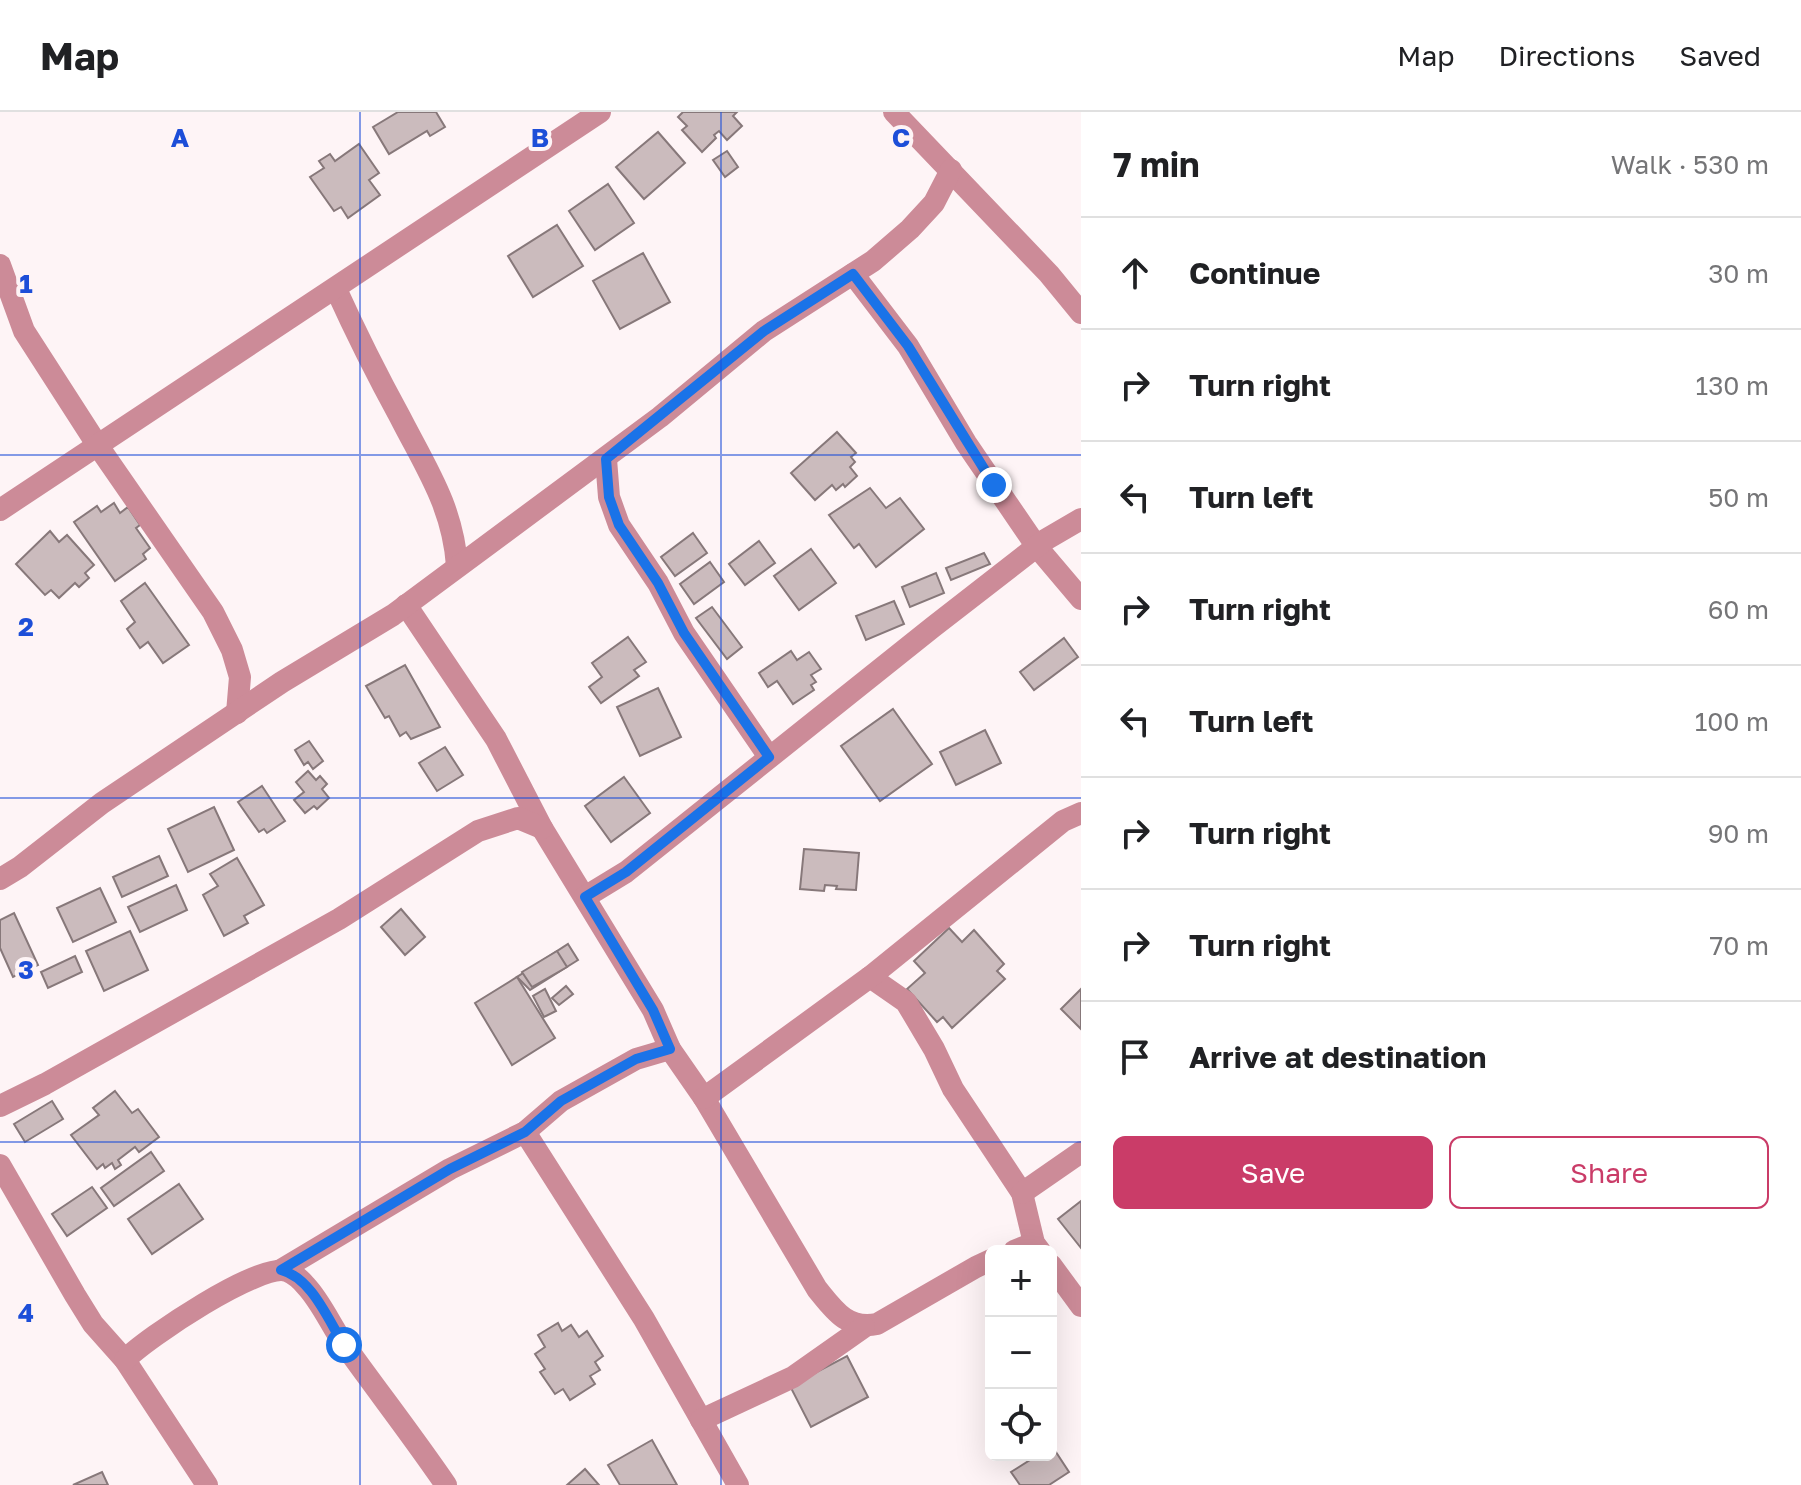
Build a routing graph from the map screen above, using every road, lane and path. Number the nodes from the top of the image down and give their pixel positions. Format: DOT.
graph roads {
  1 [pos="600,112"];
  2 [pos="894,112"];
  3 [pos="951,170"];
  4 [pos="0,265"];
  5 [pos="853,274"];
  6 [pos="336,289"];
  7 [pos="1081,313"];
  8 [pos="98,446"];
  9 [pos="606,459"];
  10 [pos="0,510"];
  11 [pos="1081,519"];
  12 [pos="1037,547"];
  13 [pos="457,566"];
  14 [pos="1081,599"];
  15 [pos="406,605"];
  16 [pos="237,713"];
  17 [pos="769,757"];
  18 [pos="1081,813"];
  19 [pos="542,828"];
  20 [pos="0,879"];
  21 [pos="585,897"];
  22 [pos="870,977"];
  23 [pos="670,1049"];
  24 [pos="704,1098"];
  25 [pos="0,1106"];
  26 [pos="525,1132"];
  27 [pos="1081,1152"];
  28 [pos="0,1165"];
  29 [pos="1022,1193"];
  30 [pos="1029,1245"];
  31 [pos="985,1263"];
  32 [pos="281,1270"];
  33 [pos="1057,1273"];
  34 [pos="1081,1306"];
  35 [pos="864,1327"];
  36 [pos="125,1360"];
  37 [pos="701,1420"];
  38 [pos="207,1485"];
  39 [pos="446,1485"];
  40 [pos="738,1485"];
  1 -- 6 [label="street"];
  2 -- 3 [label="street"];
  3 -- 5 [label="street"];
  3 -- 7 [label="street"];
  4 -- 8 [label="street"];
  5 -- 9 [label="street"];
  5 -- 12 [label="street"];
  6 -- 8 [label="street"];
  6 -- 13 [label="street"];
  8 -- 10 [label="street"];
  8 -- 16 [label="street"];
  9 -- 13 [label="street"];
  9 -- 17 [label="street"];
  11 -- 12 [label="street"];
  12 -- 14 [label="street"];
  12 -- 17 [label="street"];
  13 -- 15 [label="street"];
  15 -- 16 [label="street"];
  15 -- 19 [label="street"];
  16 -- 20 [label="street"];
  17 -- 21 [label="street"];
  18 -- 22 [label="street"];
  19 -- 21 [label="street"];
  19 -- 25 [label="street"];
  21 -- 23 [label="street"];
  22 -- 24 [label="street"];
  22 -- 29 [label="street"];
  23 -- 24 [label="street"];
  23 -- 26 [label="street"];
  24 -- 35 [label="street"];
  26 -- 32 [label="street"];
  26 -- 37 [label="street"];
  27 -- 29 [label="street"];
  28 -- 36 [label="street"];
  29 -- 30 [label="street"];
  31 -- 35 [label="street"];
  32 -- 36 [label="street"];
  32 -- 39 [label="street"];
  33 -- 34 [label="street"];
  35 -- 37 [label="street"];
  36 -- 38 [label="street"];
  37 -- 40 [label="street"];
}
